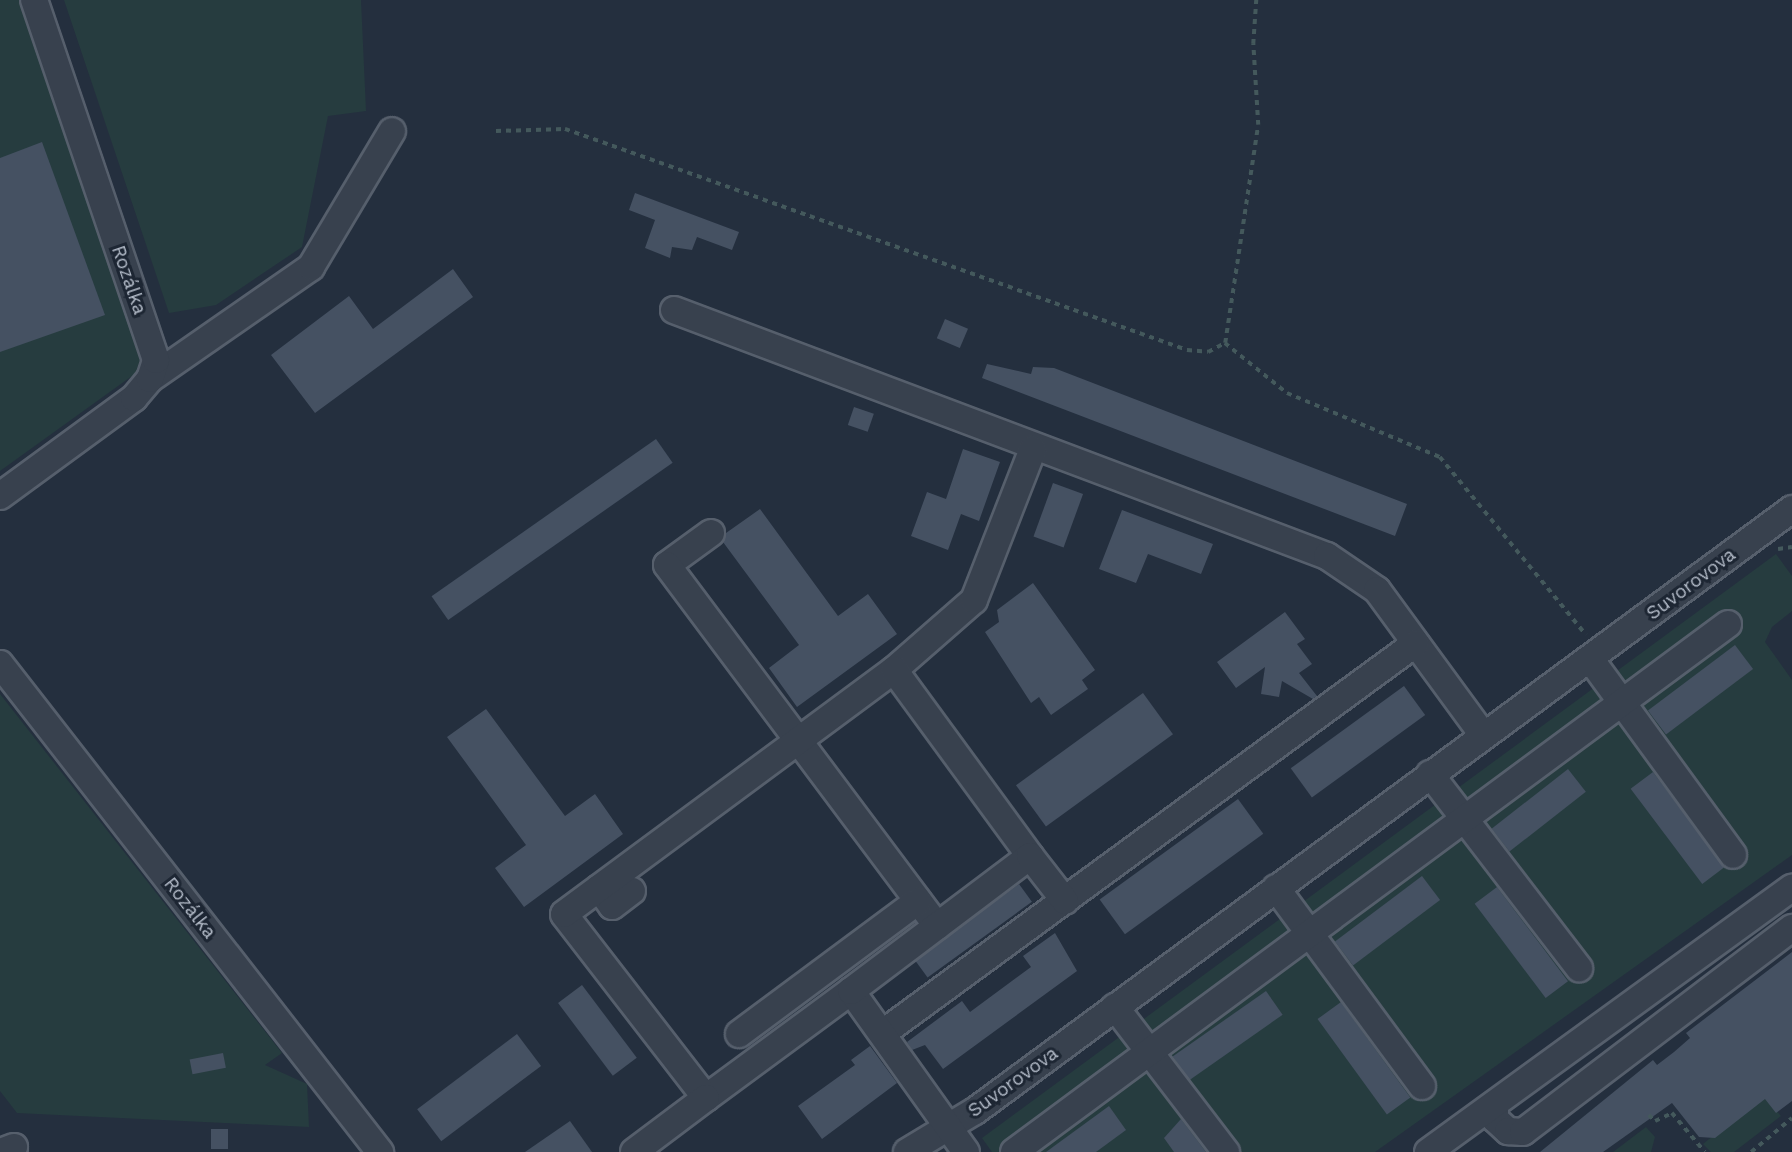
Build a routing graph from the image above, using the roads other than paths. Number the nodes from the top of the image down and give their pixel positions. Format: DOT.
graph roads {
  1 [pos="34,0"];
  2 [pos="392,131"];
  3 [pos="674,310"];
  4 [pos="150,379"];
  5 [pos="1033,449"];
  6 [pos="0,496"];
  7 [pos="1791,510"];
  8 [pos="711,533"];
  9 [pos="1728,624"];
  10 [pos="1416,643"];
  11 [pos="1594,658"];
  12 [pos="0,664"];
  13 [pos="894,670"];
  14 [pos="1622,704"];
  15 [pos="1483,735"];
  16 [pos="799,741"];
  17 [pos="1430,774"];
  18 [pos="1466,822"];
  19 [pos="1732,855"];
  20 [pos="1030,856"];
  21 [pos="599,888"];
  22 [pos="1276,888"];
  23 [pos="1792,888"];
  24 [pos="632,891"];
  25 [pos="918,901"];
  26 [pos="1065,901"];
  27 [pos="937,926"];
  28 [pos="1792,928"];
  29 [pos="1310,936"];
  30 [pos="1579,968"];
  31 [pos="851,991"];
  32 [pos="1115,1007"];
  33 [pos="883,1033"];
  34 [pos="739,1034"];
  35 [pos="1148,1054"];
  36 [pos="1422,1086"];
  37 [pos="706,1098"];
  38 [pos="1495,1104"];
  39 [pos="948,1126"];
  40 [pos="380,1152"];
  41 [pos="634,1152"];
  42 [pos="907,1152"];
  43 [pos="966,1152"];
  44 [pos="1014,1152"];
  45 [pos="1226,1152"];
  46 [pos="1428,1152"];
  1 -- 4 [label="street, Rozálka"];
  2 -- 4 [label="street"];
  3 -- 5 [label="street"];
  4 -- 6 [label="street"];
  5 -- 10 [label="street"];
  5 -- 13 [label="street"];
  7 -- 11 [label="street, Suvorovova"];
  8 -- 16 [label="street"];
  9 -- 14 [label="street"];
  10 -- 15 [label="street"];
  10 -- 26 [label="street"];
  11 -- 14 [label="street"];
  11 -- 15 [label="street, Suvorovova"];
  12 -- 40 [label="street, Rozálka"];
  13 -- 16 [label="street"];
  13 -- 20 [label="street"];
  14 -- 18 [label="street"];
  14 -- 19 [label="street"];
  15 -- 17 [label="street, Suvorovova"];
  16 -- 21 [label="street"];
  16 -- 25 [label="street"];
  17 -- 18 [label="street"];
  17 -- 22 [label="street, Suvorovova"];
  18 -- 29 [label="street"];
  18 -- 30 [label="street"];
  20 -- 26 [label="street"];
  20 -- 27 [label="street"];
  21 -- 24 [label="street"];
  21 -- 37 [label="street"];
  22 -- 29 [label="street"];
  22 -- 32 [label="street, Suvorovova"];
  23 -- 38 [label="street"];
  25 -- 27 [label="street"];
  25 -- 34 [label="street"];
  26 -- 33 [label="street"];
  27 -- 31 [label="street"];
  28 -- 38 [label="street"];
  29 -- 35 [label="street"];
  29 -- 36 [label="street"];
  31 -- 33 [label="street"];
  31 -- 37 [label="street"];
  32 -- 35 [label="street"];
  32 -- 39 [label="street, Suvorovova"];
  33 -- 39 [label="street"];
  35 -- 44 [label="street"];
  35 -- 45 [label="street"];
  37 -- 41 [label="street"];
  38 -- 46 [label="street"];
  39 -- 42 [label="street, Suvorovova"];
  39 -- 43 [label="street"];
}
